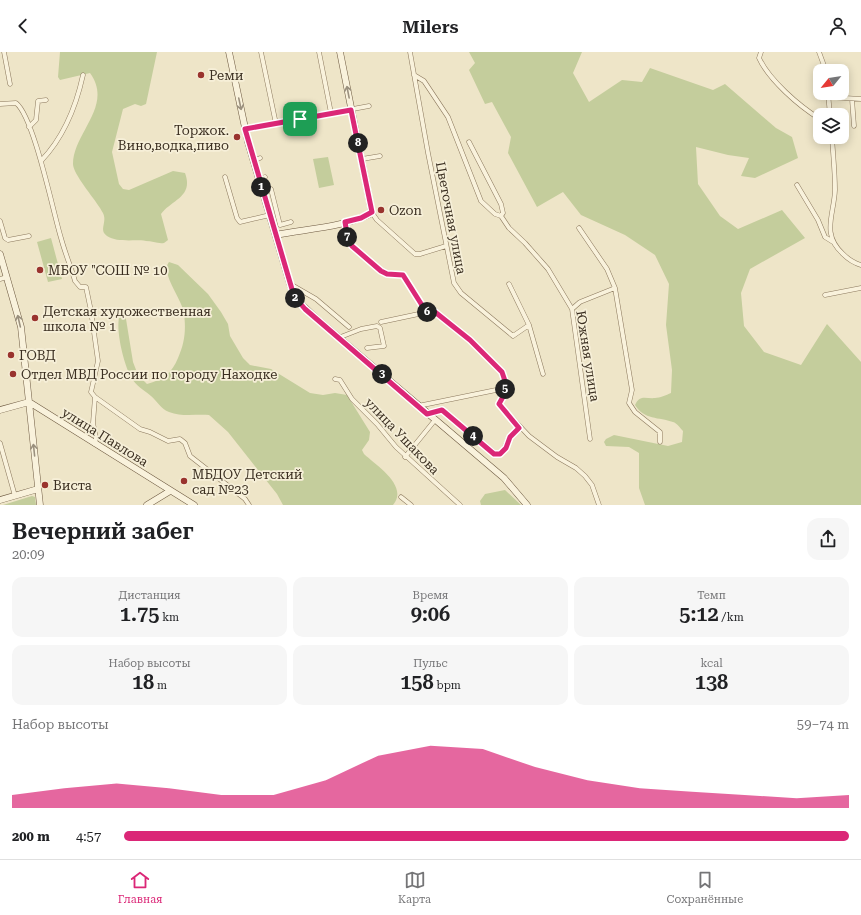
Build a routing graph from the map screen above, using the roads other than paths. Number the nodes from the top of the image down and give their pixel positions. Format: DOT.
graph roads {
  1 [pos="4,52"];
  2 [pos="229,52"];
  3 [pos="261,52"];
  4 [pos="319,52"];
  5 [pos="340,52"];
  6 [pos="410,52"];
  7 [pos="761,52"];
  8 [pos="821,52"];
  9 [pos="824,64"];
  10 [pos="82,75"];
  11 [pos="414,75"];
  12 [pos="10,84"];
  13 [pos="849,98"];
  14 [pos="852,99"];
  15 [pos="861,99"];
  16 [pos="46,100"];
  17 [pos="0,104"];
  18 [pos="369,106"];
  19 [pos="351,110"];
  20 [pos="331,113"];
  21 [pos="813,115"];
  22 [pos="276,124"];
  23 [pos="854,126"];
  24 [pos="29,127"];
  25 [pos="245,129"];
  26 [pos="469,142"];
  27 [pos="832,144"];
  28 [pos="380,156"];
  29 [pos="362,159"];
  30 [pos="41,161"];
  31 [pos="225,177"];
  32 [pos="797,185"];
  33 [pos="271,188"];
  34 [pos="372,212"];
  35 [pos="270,215"];
  36 [pos="501,216"];
  37 [pos="0,220"];
  38 [pos="291,222"];
  39 [pos="345,222"];
  40 [pos="579,228"];
  41 [pos="276,235"];
  42 [pos="29,236"];
  43 [pos="833,242"];
  44 [pos="446,246"];
  45 [pos="0,254"];
  46 [pos="861,265"];
  47 [pos="7,277"];
  48 [pos="0,279"];
  49 [pos="290,284"];
  50 [pos="509,284"];
  51 [pos="615,288"];
  52 [pos="861,288"];
  53 [pos="825,295"];
  54 [pos="572,309"];
  55 [pos="428,312"];
  56 [pos="381,322"];
  57 [pos="529,325"];
  58 [pos="349,327"];
  59 [pos="338,338"];
  60 [pos="367,348"];
  61 [pos="543,374"];
  62 [pos="335,379"];
  63 [pos="506,384"];
  64 [pos="95,397"];
  65 [pos="29,402"];
  66 [pos="418,406"];
  67 [pos="0,410"];
  68 [pos="427,414"];
  69 [pos="435,420"];
  70 [pos="519,428"];
  71 [pos="590,439"];
  72 [pos="660,442"];
  73 [pos="0,443"];
  74 [pos="95,444"];
  75 [pos="405,457"];
  76 [pos="38,489"];
  77 [pos="170,491"];
  78 [pos="15,496"];
  79 [pos="401,497"];
  80 [pos="0,500"];
  81 [pos="40,505"];
  82 [pos="147,505"];
  83 [pos="194,505"];
  84 [pos="250,505"];
  85 [pos="411,505"];
  86 [pos="460,505"];
  87 [pos="527,505"];
  88 [pos="599,505"];
  1 -- 12 [label="street"];
  2 -- 25 [label="main road, one-way"];
  3 -- 22 [label="street"];
  4 -- 20 [label="street"];
  19 -- 5 [label="main road, one-way"];
  6 -- 11 [label="street, Цветочная улица"];
  7 -- 21 [label="street"];
  8 -- 9 [label="street"];
  10 -- 30 [label="street"];
  11 -- 36 [label="street"];
  11 -- 44 [label="street, Цветочная улица"];
  13 -- 14 [label="street"];
  14 -- 15 [label="street"];
  14 -- 23 [label="street"];
  16 -- 24 [label="street"];
  17 -- 24 [label="street"];
  18 -- 19 [label="street"];
  19 -- 20 [label="street"];
  19 -- 29 [label="main road"];
  20 -- 22 [label="street"];
  22 -- 25 [label="street"];
  24 -- 30 [label="street"];
  25 -- 35 [label="main road"];
  26 -- 36 [label="street, Южная улица"];
  27 -- 43 [label="street"];
  28 -- 29 [label="street"];
  29 -- 34 [label="main road"];
  30 -- 64 [label="street"];
  31 -- 35 [label="street"];
  32 -- 43 [label="street"];
  33 -- 38 [label="street"];
  34 -- 39 [label="main road"];
  34 -- 44 [label="street"];
  35 -- 41 [label="main road"];
  36 -- 54 [label="street, Южная улица"];
  37 -- 42 [label="street"];
  39 -- 41 [label="main road"];
  39 -- 55 [label="street"];
  40 -- 51 [label="street"];
  41 -- 49 [label="main road"];
  43 -- 46 [label="street"];
  44 -- 57 [label="street, Цветочная улица"];
  45 -- 47 [label="main road"];
  47 -- 48 [label="street"];
  65 -- 47 [label="main road, one-way"];
  49 -- 58 [label="street"];
  49 -- 59 [label="main road"];
  50 -- 57 [label="street"];
  51 -- 54 [label="street"];
  51 -- 72 [label="street"];
  52 -- 53 [label="street"];
  54 -- 71 [label="street, Южная улица"];
  55 -- 56 [label="street"];
  55 -- 63 [label="street"];
  57 -- 61 [label="street"];
  59 -- 60 [label="street"];
  59 -- 66 [label="main road"];
  62 -- 75 [label="street, улица Ушакова"];
  63 -- 66 [label="street"];
  63 -- 70 [label="street"];
  64 -- 74 [label="street"];
  64 -- 84 [label="street"];
  65 -- 67 [label="main road"];
  65 -- 74 [label="main road, улица Павлова"];
  76 -- 65 [label="main road, one-way"];
  66 -- 68 [label="main road"];
  68 -- 69 [label="main road"];
  68 -- 70 [label="street"];
  69 -- 75 [label="street"];
  69 -- 87 [label="main road"];
  70 -- 88 [label="street"];
  73 -- 78 [label="street"];
  74 -- 77 [label="main road, улица Павлова"];
  75 -- 86 [label="street, улица Ушакова"];
  76 -- 78 [label="main road"];
  76 -- 81 [label="main road"];
  77 -- 82 [label="main road"];
  77 -- 83 [label="main road, улица Павлова"];
  78 -- 80 [label="main road"];
  79 -- 85 [label="street"];
}
